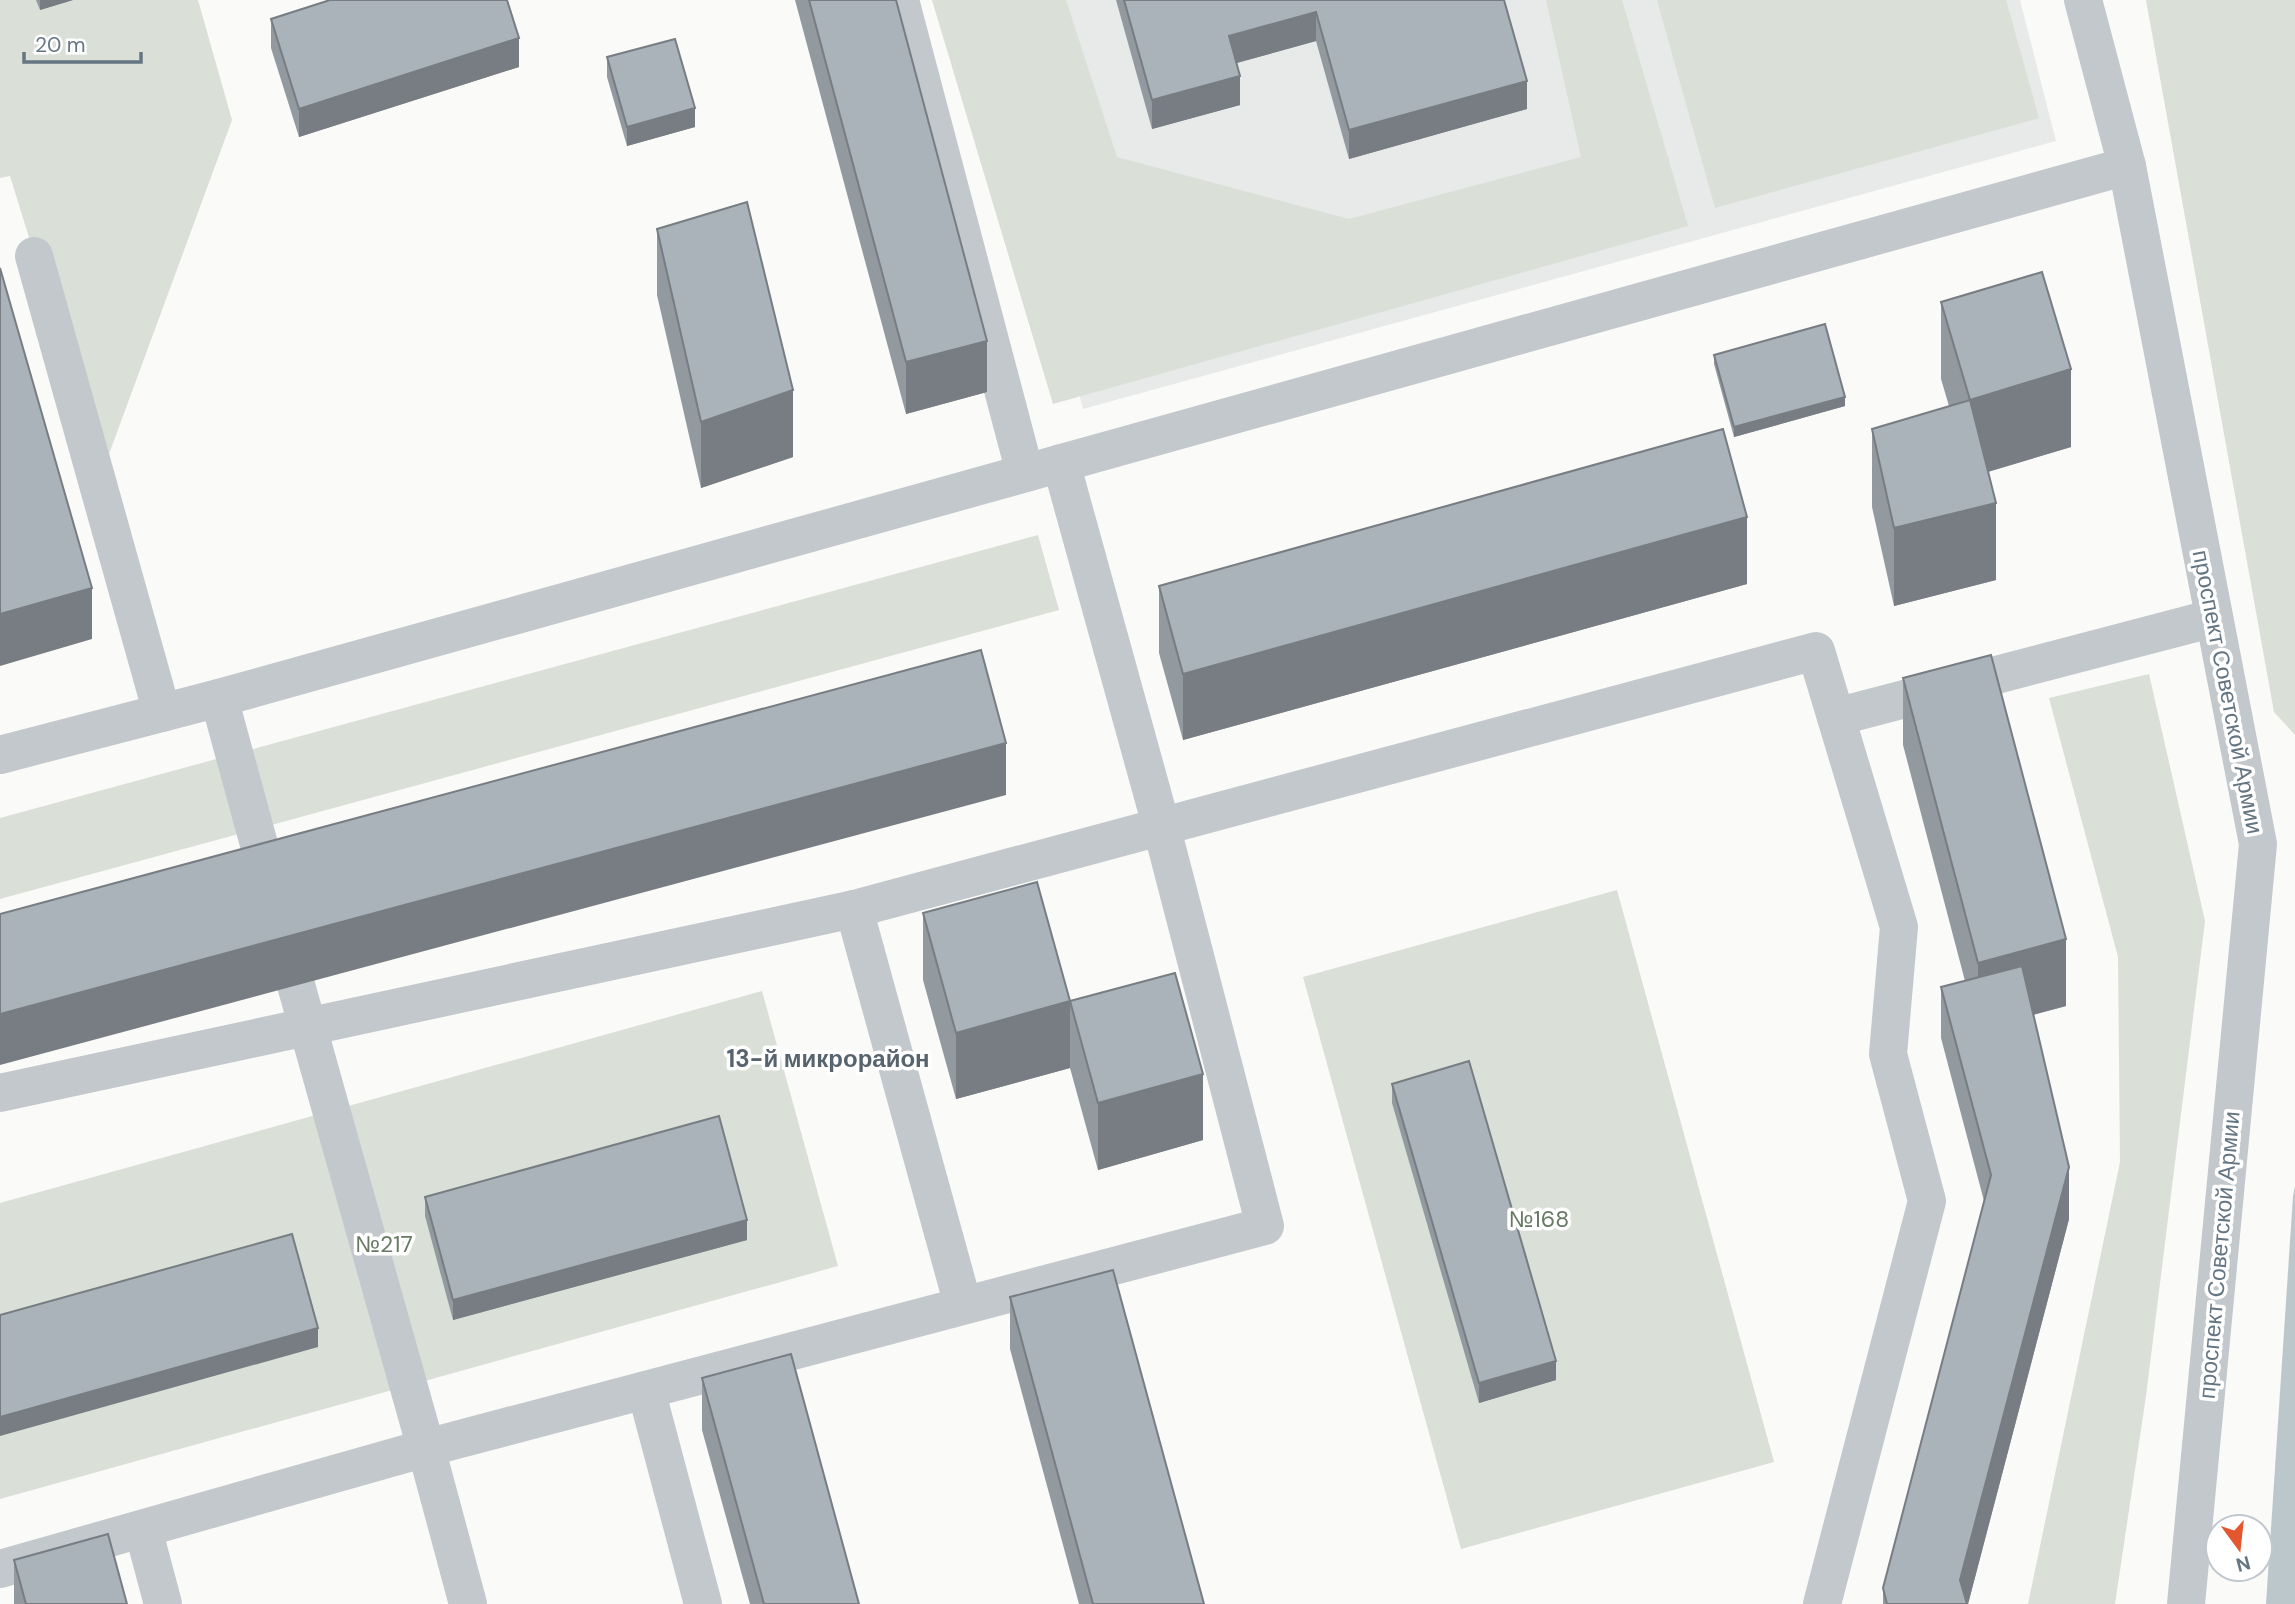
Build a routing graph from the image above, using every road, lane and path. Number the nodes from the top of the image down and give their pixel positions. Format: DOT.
graph roads {
  1 [pos="900,0"];
  2 [pos="2083,0"];
  3 [pos="2127,166"];
  4 [pos="34,256"];
  5 [pos="1043,468"];
  6 [pos="2214,618"];
  7 [pos="219,698"];
  8 [pos="162,713"];
  9 [pos="1836,717"];
  10 [pos="0,755"];
  11 [pos="1161,825"];
  12 [pos="272,892"];
  13 [pos="854,909"];
  14 [pos="296,985"];
  15 [pos="307,1026"];
  16 [pos="0,1093"];
  17 [pos="963,1306"];
  18 [pos="646,1390"];
  19 [pos="426,1448"];
  20 [pos="143,1529"];
  21 [pos="0,1569"];
  22 [pos="163,1604"];
  23 [pos="468,1604"];
  24 [pos="703,1604"];
  25 [pos="1822,1604"];
  26 [pos="2186,1604"];
  1 -- 5 [label="street"];
  2 -- 3 [label="street, проспект Советской Армии"];
  3 -- 5 [label="street"];
  3 -- 6 [label="street, проспект Советской Армии"];
  4 -- 8 [label="street"];
  5 -- 7 [label="street"];
  5 -- 11 [label="street"];
  6 -- 9 [label="street"];
  6 -- 26 [label="street, проспект Советской Армии"];
  7 -- 8 [label="street"];
  7 -- 12 [label="street"];
  8 -- 10 [label="street"];
  9 -- 11 [label="street"];
  9 -- 25 [label="street"];
  11 -- 13 [label="street"];
  11 -- 17 [label="street"];
  13 -- 15 [label="street"];
  13 -- 17 [label="street"];
  14 -- 15 [label="street"];
  15 -- 16 [label="street"];
  15 -- 19 [label="street"];
  17 -- 18 [label="street"];
  18 -- 19 [label="street"];
  18 -- 24 [label="street"];
  19 -- 20 [label="street"];
  19 -- 23 [label="street"];
  20 -- 21 [label="street"];
  20 -- 22 [label="street"];
}
